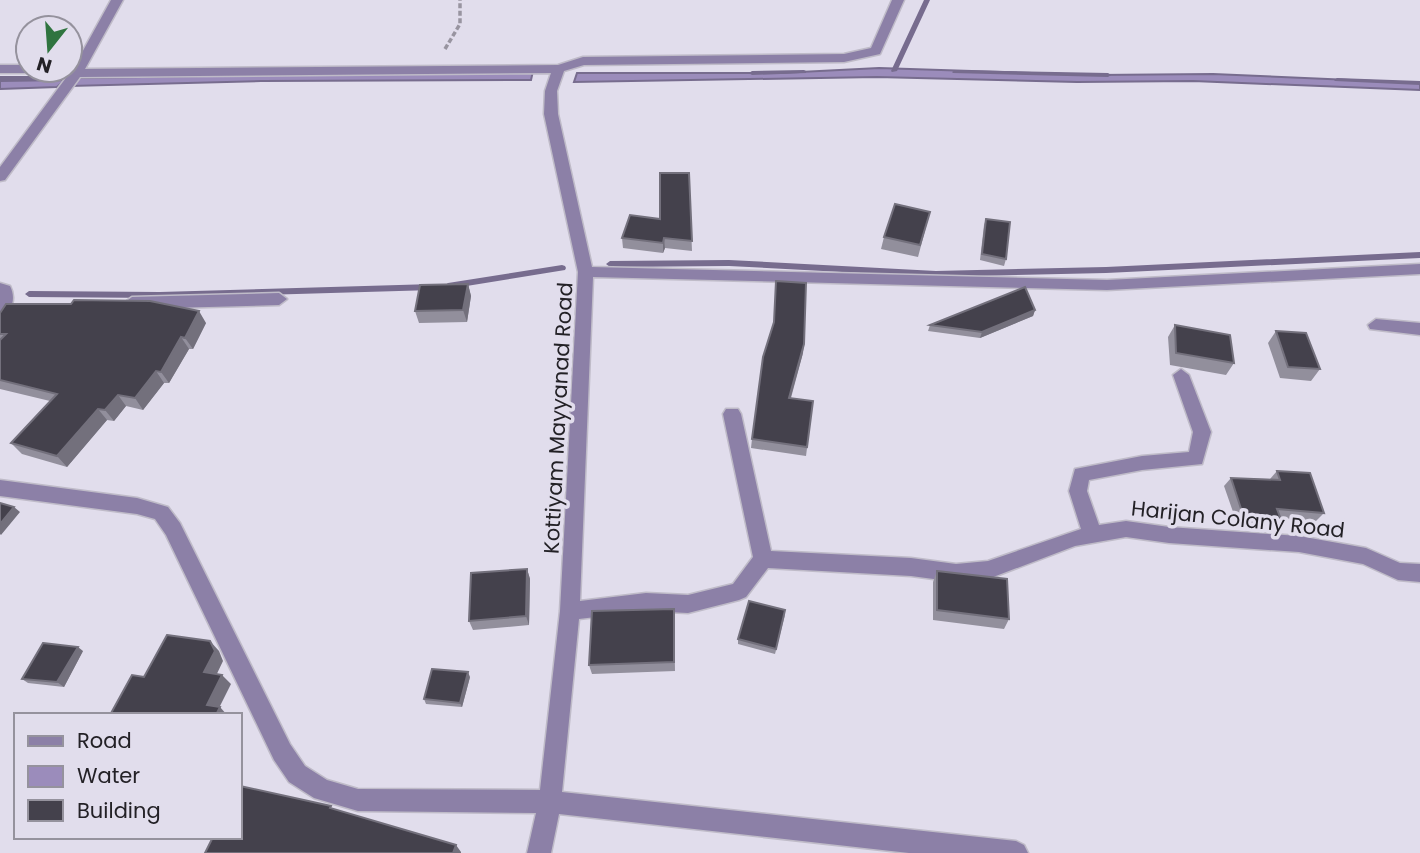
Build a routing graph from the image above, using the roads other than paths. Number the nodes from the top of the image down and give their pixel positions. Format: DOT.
graph roads {
  1 [pos="117,0"];
  2 [pos="898,0"];
  3 [pos="84,55"];
  4 [pos="559,69"];
  5 [pos="84,70"];
  6 [pos="67,84"];
  7 [pos="0,177"];
  8 [pos="1420,269"];
  9 [pos="586,272"];
  10 [pos="0,288"];
  11 [pos="279,299"];
  12 [pos="114,303"];
  13 [pos="8,308"];
  14 [pos="1376,325"];
  15 [pos="1420,329"];
  16 [pos="1181,374"];
  17 [pos="732,414"];
  18 [pos="0,488"];
  19 [pos="1093,535"];
  20 [pos="763,559"];
  21 [pos="1420,573"];
  22 [pos="570,611"];
  23 [pos="550,802"];
  24 [pos="539,853"];
  25 [pos="1016,853"];
  1 -- 3 [label="street"];
  2 -- 4 [label="street"];
  4 -- 5 [label="street"];
  4 -- 9 [label="street, Kottiyam Mayyanad Road"];
  6 -- 7 [label="street"];
  8 -- 9 [label="street"];
  9 -- 22 [label="street, Kottiyam Mayyanad Road"];
  10 -- 13 [label="street"];
  11 -- 12 [label="street"];
  14 -- 15 [label="street"];
  16 -- 19 [label="street"];
  17 -- 20 [label="street"];
  18 -- 23 [label="street"];
  19 -- 20 [label="street, Harijan Colany Road"];
  19 -- 21 [label="street, Harijan Colany Road"];
  20 -- 22 [label="street"];
  22 -- 23 [label="street, Kottiyam Mayyanad Road"];
  23 -- 24 [label="street, Kottiyam Mayyanad Road"];
  23 -- 25 [label="street"];
}
